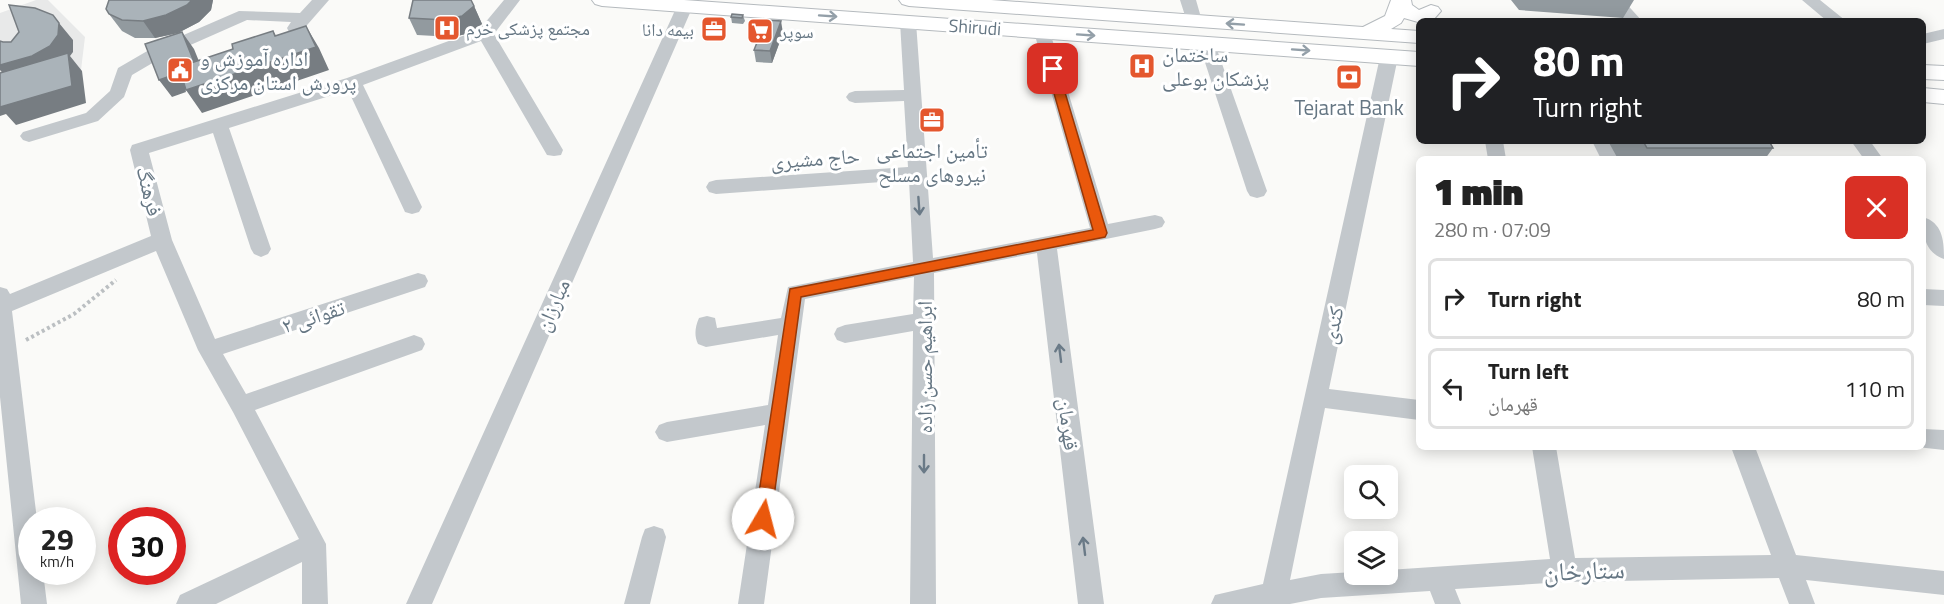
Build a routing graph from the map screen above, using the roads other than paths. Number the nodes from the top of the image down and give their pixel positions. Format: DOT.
graph roads {
  1 [pos="321,0"];
  2 [pos="512,0"];
  3 [pos="602,0"];
  4 [pos="909,0"];
  5 [pos="1188,0"];
  6 [pos="1614,0"];
  7 [pos="1810,0"];
  8 [pos="1401,1"];
  9 [pos="1023,4"];
  10 [pos="685,6"];
  11 [pos="1434,11"];
  12 [pos="303,18"];
  13 [pos="1631,18"];
  14 [pos="1834,18"];
  15 [pos="1194,21"];
  16 [pos="908,22"];
  17 [pos="1042,32"];
  18 [pos="1367,33"];
  19 [pos="485,34"];
  20 [pos="1944,34"];
  21 [pos="1416,37"];
  22 [pos="1926,38"];
  23 [pos="279,42"];
  24 [pos="1207,44"];
  25 [pos="1389,57"];
  26 [pos="1416,59"];
  27 [pos="1926,72"];
  28 [pos="1944,73"];
  29 [pos="353,82"];
  30 [pos="913,95"];
  31 [pos="1926,95"];
  32 [pos="855,97"];
  33 [pos="1944,97"];
  34 [pos="219,124"];
  35 [pos="29,136"];
  36 [pos="1862,144"];
  37 [pos="554,150"];
  38 [pos="1872,156"];
  39 [pos="917,172"];
  40 [pos="716,187"];
  41 [pos="1257,191"];
  42 [pos="412,207"];
  43 [pos="1155,222"];
  44 [pos="1101,233"];
  45 [pos="162,240"];
  46 [pos="1046,244"];
  47 [pos="261,249"];
  48 [pos="924,268"];
  49 [pos="418,281"];
  50 [pos="1926,297"];
  51 [pos="1944,298"];
  52 [pos="924,321"];
  53 [pos="2,322"];
  54 [pos="707,324"];
  55 [pos="791,325"];
  56 [pos="845,334"];
  57 [pos="414,344"];
  58 [pos="209,350"];
  59 [pos="1316,397"];
  60 [pos="241,405"];
  61 [pos="1416,410"];
  62 [pos="778,413"];
  63 [pos="667,432"];
  64 [pos="1926,439"];
  65 [pos="1944,440"];
  66 [pos="1544,450"];
  67 [pos="1744,450"];
  68 [pos="654,537"];
  69 [pos="314,544"];
  70 [pos="1789,566"];
  71 [pos="1564,570"];
  72 [pos="1438,578"];
  73 [pos="1944,583"];
  74 [pos="1322,595"];
  75 [pos="1273,599"];
  76 [pos="34,604"];
  77 [pos="189,604"];
  78 [pos="315,604"];
  79 [pos="419,604"];
  80 [pos="637,604"];
  81 [pos="751,604"];
  82 [pos="923,604"];
  83 [pos="1091,604"];
  84 [pos="1224,604"];
  85 [pos="1448,604"];
  86 [pos="1803,604"];
  1 -- 12 [label="street"];
  2 -- 19 [label="street"];
  3 -- 10 [label="main road, Shirudi"];
  4 -- 9 [label="main road, Shirudi"];
  5 -- 15 [label="street"];
  6 -- 13 [label="street"];
  7 -- 14 [label="street"];
  8 -- 11 [label="main road"];
  8 -- 18 [label="main road"];
  9 -- 15 [label="main road, Shirudi"];
  10 -- 16 [label="main road, Shirudi, one-way"];
  10 -- 79 [label="street, مبارزان"];
  12 -- 23 [label="street"];
  12 -- 35 [label="street"];
  18 -- 15 [label="main road, Shirudi, one-way"];
  16 -- 17 [label="main road, Shirudi"];
  16 -- 30 [label="street, ابراهیم حسن زاده"];
  17 -- 24 [label="main road, Shirudi, one-way"];
  17 -- 44 [label="street"];
  18 -- 21 [label="main road, Shirudi"];
  19 -- 29 [label="street, فرهنگ"];
  19 -- 37 [label="street"];
  20 -- 22 [label="street"];
  24 -- 25 [label="main road, Shirudi, one-way"];
  24 -- 41 [label="street"];
  25 -- 26 [label="main road, Shirudi"];
  25 -- 59 [label="street, کندی"];
  27 -- 28 [label="main road"];
  29 -- 34 [label="street, فرهنگ"];
  29 -- 42 [label="street"];
  30 -- 32 [label="street"];
  30 -- 39 [label="street, ابراهیم حسن زاده"];
  31 -- 33 [label="main road"];
  34 -- 45 [label="street, فرهنگ"];
  34 -- 47 [label="street"];
  36 -- 38 [label="street"];
  39 -- 40 [label="street, حاج مشیری"];
  39 -- 48 [label="street, ابراهیم حسن زاده, one-way"];
  43 -- 44 [label="street"];
  44 -- 46 [label="street"];
  45 -- 53 [label="street"];
  45 -- 58 [label="street, فرهنگ"];
  46 -- 48 [label="street"];
  83 -- 46 [label="street, قهرمان, one-way"];
  48 -- 52 [label="street, ابراهیم حسن زاده"];
  48 -- 55 [label="street"];
  49 -- 58 [label="street, تقوائی ۲"];
  50 -- 51 [label="street"];
  52 -- 56 [label="street"];
  52 -- 82 [label="street, ابراهیم حسن زاده, one-way"];
  53 -- 76 [label="street"];
  54 -- 55 [label="street"];
  55 -- 62 [label="street"];
  57 -- 60 [label="street"];
  58 -- 60 [label="street, فرهنگ"];
  59 -- 61 [label="street"];
  59 -- 75 [label="street, کندی"];
  60 -- 69 [label="street, فرهنگ"];
  62 -- 63 [label="street"];
  62 -- 81 [label="street"];
  64 -- 65 [label="street"];
  66 -- 71 [label="street"];
  67 -- 70 [label="street"];
  68 -- 80 [label="street"];
  69 -- 77 [label="street"];
  69 -- 78 [label="street, فرهنگ"];
  70 -- 71 [label="street, ستارخان"];
  70 -- 73 [label="street, ستارخان"];
  70 -- 86 [label="street"];
  71 -- 72 [label="street, ستارخان"];
  72 -- 74 [label="street, ستارخان"];
  72 -- 85 [label="street"];
  74 -- 75 [label="street, ستارخان"];
  75 -- 84 [label="street, ستارخان"];
}
